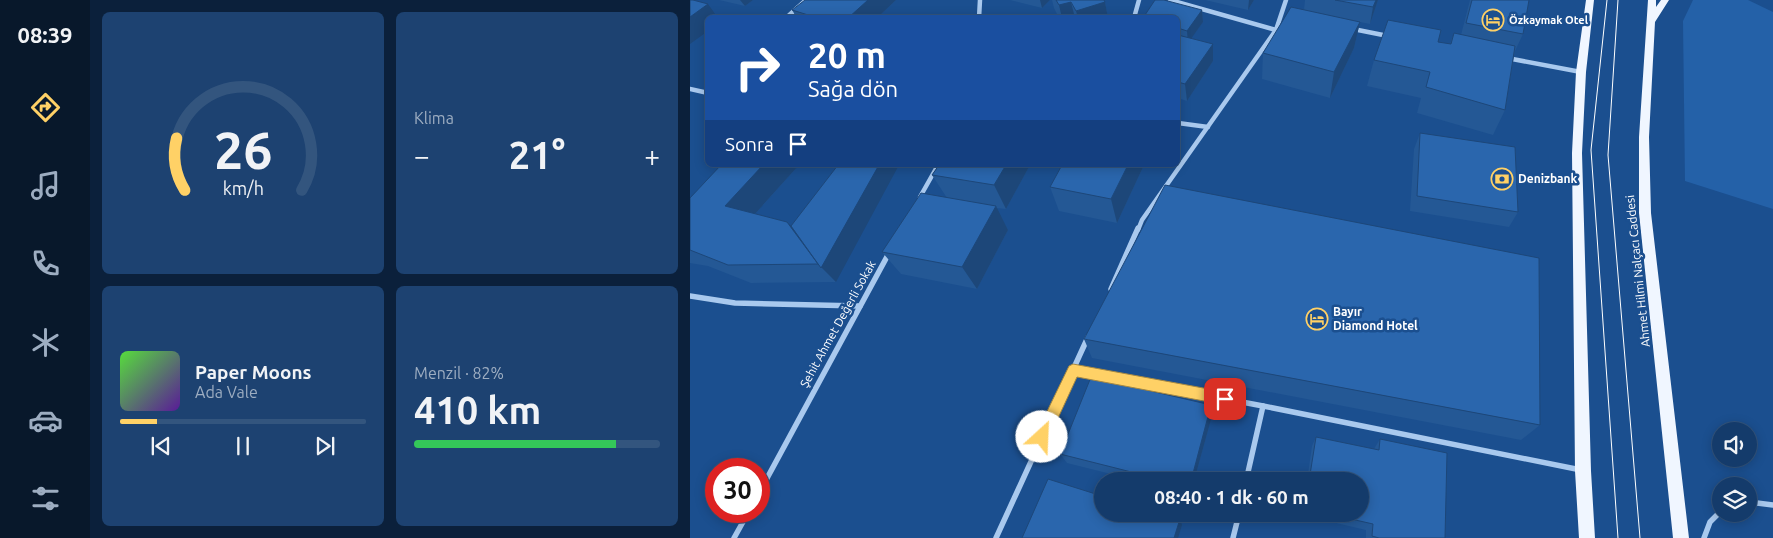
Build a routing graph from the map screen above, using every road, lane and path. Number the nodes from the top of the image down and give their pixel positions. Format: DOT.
graph roads {
  1 [pos="806,0"];
  2 [pos="980,0"];
  3 [pos="1139,0"];
  4 [pos="1170,0"];
  5 [pos="1286,0"];
  6 [pos="1590,0"];
  7 [pos="1652,0"];
  8 [pos="1666,0"];
  9 [pos="789,15"];
  10 [pos="979,15"];
  11 [pos="1135,15"];
  12 [pos="1281,16"];
  13 [pos="1290,18"];
  14 [pos="1652,22"];
  15 [pos="1348,28"];
  16 [pos="1276,30"];
  17 [pos="1397,37"];
  18 [pos="1503,57"];
  19 [pos="1581,72"];
  20 [pos="690,89"];
  21 [pos="705,89"];
  22 [pos="701,92"];
  23 [pos="705,93"];
  24 [pos="1180,123"];
  25 [pos="1208,127"];
  26 [pos="1180,166"];
  27 [pos="937,167"];
  28 [pos="1180,167"];
  29 [pos="915,207"];
  30 [pos="892,248"];
  31 [pos="1110,291"];
  32 [pos="690,296"];
  33 [pos="860,306"];
  34 [pos="1089,335"];
  35 [pos="1073,370"];
  36 [pos="1263,406"];
  37 [pos="1583,471"];
  38 [pos="1248,472"];
  39 [pos="770,473"];
  40 [pos="1757,503"];
  41 [pos="1773,505"];
  42 [pos="1712,520"];
  43 [pos="1237,522"];
  44 [pos="742,523"];
  45 [pos="734,538"];
  46 [pos="996,538"];
  47 [pos="1233,538"];
  48 [pos="1587,538"];
  49 [pos="1681,538"];
  50 [pos="1704,538"];
  1 -- 9 [label="street"];
  2 -- 10 [label="street"];
  3 -- 11 [label="street"];
  4 -- 16 [label="street"];
  5 -- 12 [label="street"];
  6 -- 19 [label="main road"];
  7 -- 14 [label="main road, Ahmet Hilmi Nalçacı Caddesi"];
  8 -- 14 [label="main road"];
  12 -- 13 [label="street"];
  12 -- 16 [label="street"];
  14 -- 49 [label="main road, Ahmet Hilmi Nalçacı Caddesi"];
  15 -- 17 [label="street"];
  16 -- 25 [label="street"];
  18 -- 19 [label="street"];
  19 -- 37 [label="main road"];
  20 -- 22 [label="street"];
  21 -- 22 [label="street"];
  22 -- 23 [label="street"];
  24 -- 25 [label="street"];
  25 -- 26 [label="street"];
  27 -- 29 [label="street"];
  28 -- 31 [label="street"];
  30 -- 33 [label="street, Şehit Ahmet Değerli Sokak"];
  32 -- 33 [label="street"];
  33 -- 39 [label="street, Şehit Ahmet Değerli Sokak"];
  34 -- 35 [label="street"];
  35 -- 36 [label="street"];
  35 -- 46 [label="street"];
  36 -- 37 [label="street"];
  36 -- 38 [label="street"];
  37 -- 48 [label="main road"];
  40 -- 41 [label="street"];
  42 -- 50 [label="street"];
  43 -- 47 [label="street"];
  44 -- 45 [label="street"];
}
